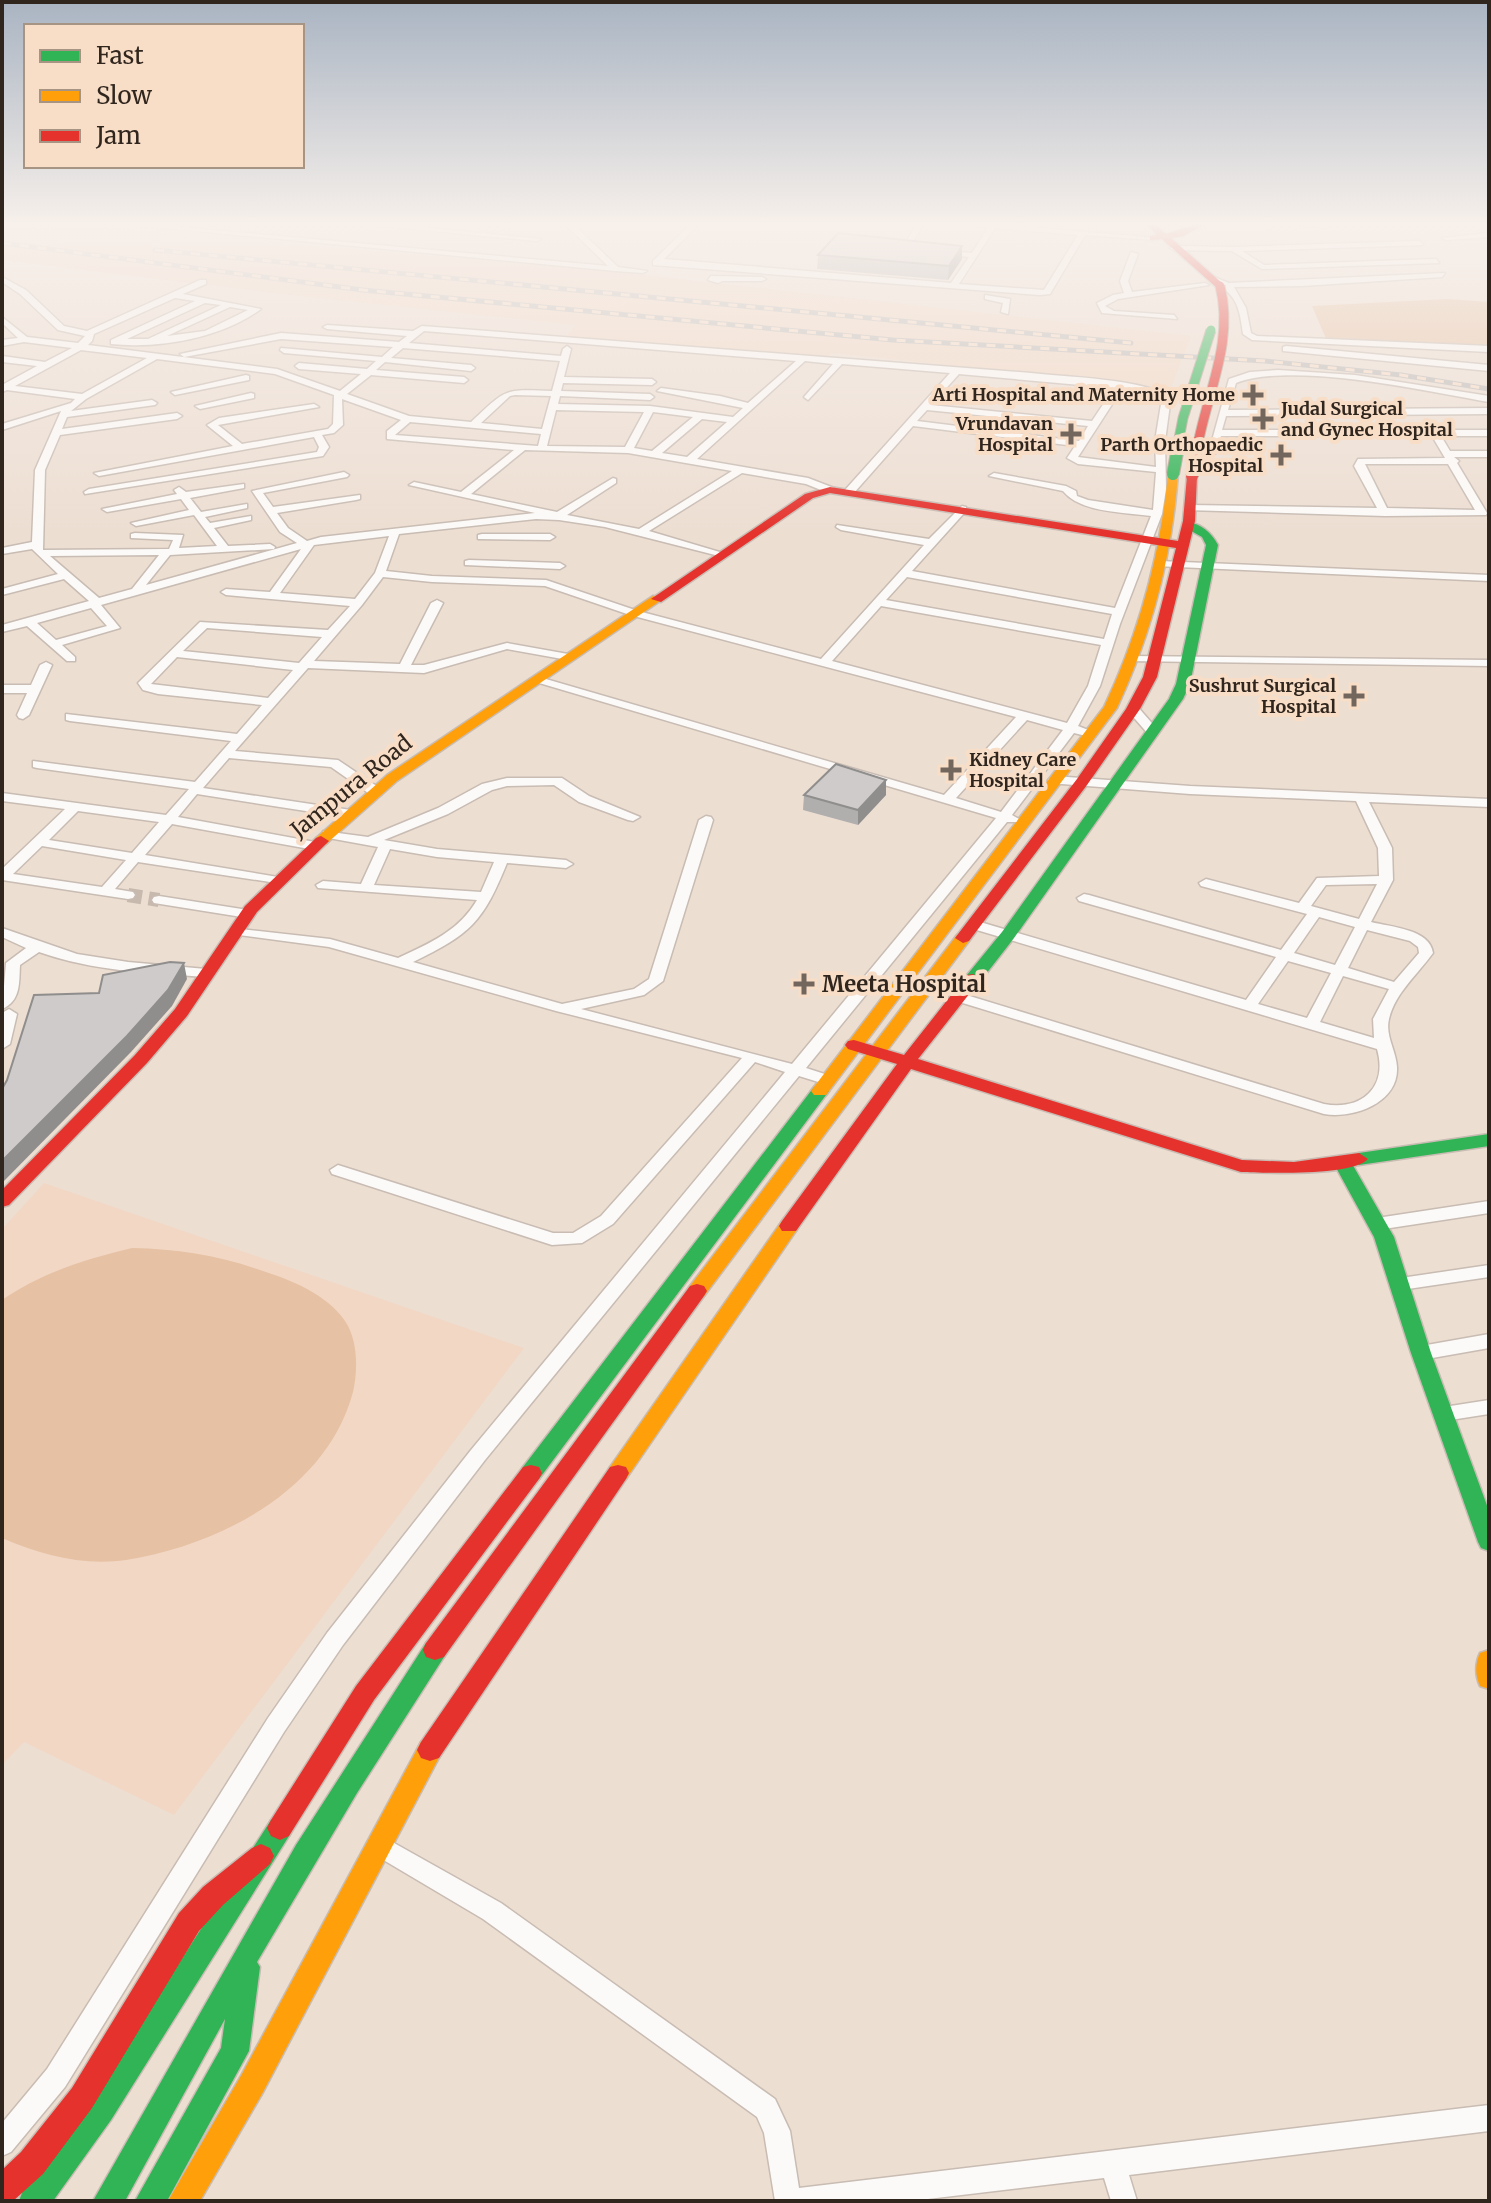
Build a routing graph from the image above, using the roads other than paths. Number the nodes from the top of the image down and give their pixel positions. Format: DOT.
graph roads {
  1 [pos="12,328"];
  2 [pos="61,328"];
  3 [pos="107,328"];
  4 [pos="145,328"];
  5 [pos="178,328"];
  6 [pos="218,328"];
  7 [pos="345,328"];
  8 [pos="422,328"];
  9 [pos="1211,328"];
  10 [pos="1246,328"];
  11 [pos="418,331"];
  12 [pos="88,338"];
  13 [pos="266,338"];
  14 [pos="312,338"];
  15 [pos="541,338"];
  16 [pos="24,339"];
  17 [pos="1273,339"];
  18 [pos="569,340"];
  19 [pos="149,341"];
  20 [pos="115,342"];
  21 [pos="2,343"];
  22 [pos="401,345"];
  23 [pos="77,348"];
  24 [pos="280,348"];
  25 [pos="1489,349"];
  26 [pos="158,355"];
  27 [pos="520,355"];
  28 [pos="171,356"];
  29 [pos="2,359"];
  30 [pos="565,359"];
  31 [pos="803,359"];
  32 [pos="195,360"];
  33 [pos="384,360"];
  34 [pos="840,361"];
  35 [pos="46,365"];
  36 [pos="299,366"];
  37 [pos="471,368"];
  38 [pos="1489,368"];
  39 [pos="957,371"];
  40 [pos="277,372"];
  41 [pos="370,372"];
  42 [pos="247,373"];
  43 [pos="464,380"];
  44 [pos="559,380"];
  45 [pos="652,382"];
  46 [pos="1120,386"];
  47 [pos="4,388"];
  48 [pos="661,391"];
  49 [pos="175,392"];
  50 [pos="340,394"];
  51 [pos="251,396"];
  52 [pos="555,396"];
  53 [pos="83,397"];
  54 [pos="650,397"];
  55 [pos="808,397"];
  56 [pos="1489,399"];
  57 [pos="152,403"];
  58 [pos="70,405"];
  59 [pos="200,406"];
  60 [pos="314,407"];
  61 [pos="552,407"];
  62 [pos="751,407"];
  63 [pos="923,407"];
  64 [pos="650,409"];
  65 [pos="1489,411"];
  66 [pos="2,413"];
  67 [pos="1223,413"];
  68 [pos="64,415"];
  69 [pos="701,415"];
  70 [pos="177,416"];
  71 [pos="255,416"];
  72 [pos="32,417"];
  73 [pos="408,419"];
  74 [pos="735,420"];
  75 [pos="909,423"];
  76 [pos="1093,424"];
  77 [pos="473,425"];
  78 [pos="2,427"];
  79 [pos="58,432"];
  80 [pos="546,432"];
  81 [pos="316,433"];
  82 [pos="1217,433"];
  83 [pos="1435,433"];
  84 [pos="1489,433"];
  85 [pos="1080,444"];
  86 [pos="240,447"];
  87 [pos="521,449"];
  88 [pos="542,449"];
  89 [pos="628,450"];
  90 [pos="1211,453"];
  91 [pos="655,454"];
  92 [pos="1489,454"];
  93 [pos="1452,458"];
  94 [pos="690,460"];
  95 [pos="153,463"];
  96 [pos="741,469"];
  97 [pos="99,473"];
  98 [pos="1175,473"];
  99 [pos="344,475"];
  100 [pos="994,476"];
  101 [pos="169,479"];
  102 [pos="613,481"];
  103 [pos="414,485"];
  104 [pos="241,486"];
  105 [pos="830,490"];
  106 [pos="89,492"];
  107 [pos="849,492"];
  108 [pos="463,495"];
  109 [pos="184,496"];
  110 [pos="356,497"];
  111 [pos="243,506"];
  112 [pos="107,509"];
  113 [pos="962,509"];
  114 [pos="270,511"];
  115 [pos="1385,513"];
  116 [pos="197,514"];
  117 [pos="1157,514"];
  118 [pos="559,515"];
  119 [pos="1189,517"];
  120 [pos="247,518"];
  121 [pos="136,523"];
  122 [pos="489,523"];
  123 [pos="207,527"];
  124 [pos="841,527"];
  125 [pos="395,532"];
  126 [pos="639,533"];
  127 [pos="135,536"];
  128 [pos="482,537"];
  129 [pos="550,537"];
  130 [pos="932,543"];
  131 [pos="1165,543"];
  132 [pos="304,545"];
  133 [pos="38,549"];
  134 [pos="225,549"];
  135 [pos="2,551"];
  136 [pos="170,552"];
  137 [pos="719,555"];
  138 [pos="469,563"];
  139 [pos="1168,564"];
  140 [pos="560,566"];
  141 [pos="1209,566"];
  142 [pos="380,573"];
  143 [pos="905,573"];
  144 [pos="65,575"];
  145 [pos="1489,578"];
  146 [pos="460,580"];
  147 [pos="136,591"];
  148 [pos="2,592"];
  149 [pos="226,592"];
  150 [pos="273,596"];
  151 [pos="879,602"];
  152 [pos="95,603"];
  153 [pos="358,603"];
  154 [pos="437,603"];
  155 [pos="1118,612"];
  156 [pos="634,613"];
  157 [pos="28,621"];
  158 [pos="2,629"];
  159 [pos="330,634"];
  160 [pos="1108,643"];
  161 [pos="54,644"];
  162 [pos="173,653"];
  163 [pos="568,657"];
  164 [pos="71,659"];
  165 [pos="1131,659"];
  166 [pos="1155,661"];
  167 [pos="1188,661"];
  168 [pos="824,663"];
  169 [pos="1489,663"];
  170 [pos="46,665"];
  171 [pos="302,666"];
  172 [pos="403,669"];
  173 [pos="535,680"];
  174 [pos="2,689"];
  175 [pos="35,689"];
  176 [pos="270,702"];
  177 [pos="1133,709"];
  178 [pos="23,715"];
  179 [pos="1024,716"];
  180 [pos="70,717"];
  181 [pos="1071,728"];
  182 [pos="1153,732"];
  183 [pos="1090,733"];
  184 [pos="239,738"];
  185 [pos="226,754"];
  186 [pos="37,764"];
  187 [pos="1054,780"];
  188 [pos="1082,782"];
  189 [pos="1115,785"];
  190 [pos="196,788"];
  191 [pos="376,792"];
  192 [pos="2,797"];
  193 [pos="1361,798"];
  194 [pos="947,800"];
  195 [pos="1489,803"];
  196 [pos="77,805"];
  197 [pos="351,814"];
  198 [pos="633,817"];
  199 [pos="169,819"];
  200 [pos="706,820"];
  201 [pos="1013,820"];
  202 [pos="322,840"];
  203 [pos="39,842"];
  204 [pos="367,842"];
  205 [pos="385,846"];
  206 [pos="137,856"];
  207 [pos="502,859"];
  208 [pos="566,864"];
  209 [pos="2,876"];
  210 [pos="1386,880"];
  211 [pos="278,881"];
  212 [pos="1206,883"];
  213 [pos="323,885"];
  214 [pos="366,888"];
  215 [pos="106,891"];
  216 [pos="128,895"];
  217 [pos="487,897"];
  218 [pos="1084,898"];
  219 [pos="159,900"];
  220 [pos="1308,911"];
  221 [pos="248,914"];
  222 [pos="975,925"];
  223 [pos="1364,925"];
  224 [pos="236,931"];
  225 [pos="2,932"];
  226 [pos="1008,935"];
  227 [pos="36,948"];
  228 [pos="1285,954"];
  229 [pos="399,963"];
  230 [pos="1340,970"];
  231 [pos="206,973"];
  232 [pos="1397,987"];
  233 [pos="958,997"];
  234 [pos="1250,1005"];
  235 [pos="561,1008"];
  236 [pos="5,1009"];
  237 [pos="1312,1023"];
  238 [pos="2,1044"];
  239 [pos="854,1045"];
  240 [pos="1385,1046"];
  241 [pos="876,1052"];
  242 [pos="752,1056"];
  243 [pos="907,1062"];
  244 [pos="794,1069"];
  245 [pos="828,1080"];
  246 [pos="1489,1140"];
  247 [pos="1342,1162"];
  248 [pos="338,1170"];
  249 [pos="2,1201"];
  250 [pos="1489,1207"];
  251 [pos="1377,1224"];
  252 [pos="1489,1271"];
  253 [pos="1401,1284"];
  254 [pos="1489,1341"];
  255 [pos="1421,1353"];
  256 [pos="1489,1407"];
  257 [pos="1444,1414"];
  258 [pos="1489,1542"];
  259 [pos="1489,1660"];
  260 [pos="1489,1679"];
  261 [pos="378,1845"];
  262 [pos="261,1856"];
  263 [pos="247,1953"];
  264 [pos="1489,2118"];
  265 [pos="2,2143"];
  266 [pos="1113,2165"];
  267 [pos="2,2191"];
  268 [pos="34,2201"];
  269 [pos="108,2201"];
  270 [pos="150,2201"];
  271 [pos="183,2201"];
  272 [pos="788,2201"];
  273 [pos="800,2201"];
  274 [pos="1124,2201"];
  1 -- 16 [label="street"];
  2 -- 12 [label="street"];
  3 -- 12 [label="street"];
  4 -- 20 [label="street"];
  5 -- 19 [label="street"];
  6 -- 19 [label="street"];
  7 -- 11 [label="street"];
  8 -- 11 [label="street"];
  9 -- 98 [label="main road, bridge"];
  10 -- 17 [label="street"];
  11 -- 15 [label="street"];
  11 -- 22 [label="street"];
  12 -- 20 [label="street"];
  12 -- 23 [label="street"];
  13 -- 14 [label="street"];
  13 -- 24 [label="street"];
  13 -- 28 [label="street"];
  14 -- 22 [label="street"];
  14 -- 24 [label="street"];
  15 -- 18 [label="street"];
  15 -- 27 [label="street"];
  16 -- 21 [label="street"];
  16 -- 23 [label="street"];
  17 -- 25 [label="street"];
  17 -- 38 [label="street"];
  18 -- 30 [label="street"];
  18 -- 31 [label="street"];
  19 -- 20 [label="street"];
  22 -- 27 [label="street"];
  22 -- 33 [label="street"];
  23 -- 26 [label="street"];
  23 -- 35 [label="street"];
  24 -- 32 [label="street"];
  24 -- 33 [label="street"];
  24 -- 36 [label="street"];
  26 -- 28 [label="street"];
  26 -- 53 [label="street"];
  27 -- 30 [label="street"];
  28 -- 32 [label="street"];
  29 -- 35 [label="street"];
  30 -- 44 [label="street"];
  31 -- 34 [label="street"];
  31 -- 62 [label="street"];
  32 -- 42 [label="street"];
  33 -- 37 [label="street"];
  33 -- 41 [label="street"];
  34 -- 39 [label="street"];
  34 -- 55 [label="street"];
  35 -- 47 [label="street"];
  36 -- 40 [label="street"];
  36 -- 41 [label="street"];
  39 -- 46 [label="street"];
  39 -- 63 [label="street"];
  40 -- 42 [label="street"];
  40 -- 50 [label="street"];
  41 -- 43 [label="street"];
  41 -- 50 [label="street"];
  42 -- 49 [label="street"];
  42 -- 51 [label="street"];
  44 -- 45 [label="street"];
  44 -- 52 [label="street"];
  46 -- 76 [label="street"];
  46 -- 98 [label="street"];
  47 -- 53 [label="street"];
  48 -- 62 [label="street"];
  50 -- 73 [label="street"];
  50 -- 81 [label="street"];
  51 -- 59 [label="street"];
  51 -- 71 [label="street"];
  52 -- 54 [label="street"];
  52 -- 61 [label="street"];
  52 -- 77 [label="street"];
  53 -- 58 [label="street"];
  56 -- 67 [label="street"];
  57 -- 68 [label="street"];
  58 -- 68 [label="street"];
  58 -- 72 [label="street"];
  60 -- 71 [label="street"];
  61 -- 64 [label="street"];
  61 -- 80 [label="street"];
  62 -- 74 [label="street"];
  63 -- 75 [label="street"];
  63 -- 76 [label="street"];
  64 -- 69 [label="street"];
  64 -- 89 [label="street"];
  65 -- 67 [label="street"];
  66 -- 72 [label="street"];
  67 -- 82 [label="street"];
  68 -- 79 [label="street"];
  69 -- 74 [label="street"];
  69 -- 91 [label="street"];
  70 -- 79 [label="street"];
  71 -- 86 [label="street"];
  72 -- 78 [label="street"];
  73 -- 77 [label="street"];
  73 -- 87 [label="street"];
  74 -- 94 [label="street"];
  75 -- 85 [label="street"];
  75 -- 107 [label="street"];
  76 -- 85 [label="street"];
  77 -- 80 [label="street"];
  79 -- 133 [label="street"];
  80 -- 88 [label="street"];
  81 -- 86 [label="street"];
  81 -- 101 [label="street"];
  82 -- 83 [label="street"];
  82 -- 90 [label="street"];
  83 -- 84 [label="street"];
  83 -- 93 [label="street"];
  85 -- 98 [label="street"];
  86 -- 95 [label="street"];
  87 -- 88 [label="street"];
  87 -- 108 [label="street"];
  88 -- 89 [label="street"];
  89 -- 91 [label="street"];
  91 -- 94 [label="street"];
  92 -- 93 [label="street"];
  93 -- 115 [label="street"];
  93 -- 115 [label="street"];
  94 -- 96 [label="street"];
  95 -- 97 [label="street"];
  95 -- 101 [label="street"];
  96 -- 105 [label="street"];
  96 -- 126 [label="street"];
  98 -- 117 [label="street"];
  98 -- 119 [label="main road"];
  98 -- 131 [label="main road"];
  99 -- 114 [label="street"];
  100 -- 117 [label="street"];
  101 -- 106 [label="street"];
  101 -- 109 [label="street"];
  102 -- 118 [label="street"];
  103 -- 108 [label="street"];
  104 -- 109 [label="street"];
  105 -- 107 [label="main road"];
  105 -- 137 [label="main road, Jampura Road"];
  107 -- 113 [label="main road"];
  108 -- 118 [label="street"];
  109 -- 112 [label="street"];
  109 -- 116 [label="street"];
  110 -- 114 [label="street"];
  111 -- 116 [label="street"];
  113 -- 130 [label="street"];
  113 -- 131 [label="main road"];
  114 -- 132 [label="street"];
  115 -- 119 [label="street"];
  116 -- 121 [label="street"];
  116 -- 123 [label="street"];
  117 -- 131 [label="street"];
  118 -- 122 [label="street"];
  118 -- 126 [label="street"];
  119 -- 131 [label="main road"];
  119 -- 141 [label="main road"];
  120 -- 123 [label="street"];
  122 -- 125 [label="street"];
  122 -- 128 [label="street"];
  123 -- 134 [label="street"];
  124 -- 130 [label="street"];
  125 -- 132 [label="street"];
  125 -- 142 [label="street"];
  126 -- 137 [label="street"];
  127 -- 136 [label="street"];
  128 -- 129 [label="street"];
  128 -- 138 [label="street"];
  130 -- 143 [label="street"];
  131 -- 139 [label="main road"];
  131 -- 155 [label="street"];
  132 -- 134 [label="street"];
  132 -- 147 [label="street"];
  132 -- 150 [label="street"];
  133 -- 135 [label="street"];
  133 -- 136 [label="street"];
  133 -- 144 [label="street"];
  134 -- 136 [label="street"];
  136 -- 147 [label="street"];
  137 -- 156 [label="main road, Jampura Road"];
  138 -- 140 [label="street"];
  138 -- 146 [label="street"];
  139 -- 141 [label="street"];
  139 -- 165 [label="main road"];
  139 -- 166 [label="main road"];
  141 -- 145 [label="street"];
  141 -- 167 [label="main road"];
  142 -- 146 [label="street"];
  142 -- 153 [label="street"];
  143 -- 151 [label="street"];
  143 -- 155 [label="street"];
  144 -- 148 [label="street"];
  144 -- 152 [label="street"];
  146 -- 156 [label="street"];
  147 -- 152 [label="street"];
  149 -- 150 [label="street"];
  150 -- 153 [label="street"];
  151 -- 160 [label="street"];
  151 -- 168 [label="street"];
  152 -- 157 [label="street"];
  152 -- 161 [label="street"];
  153 -- 159 [label="street"];
  154 -- 172 [label="street"];
  155 -- 160 [label="street"];
  156 -- 163 [label="main road, Jampura Road"];
  156 -- 168 [label="street"];
  157 -- 158 [label="street"];
  157 -- 161 [label="street"];
  159 -- 162 [label="street"];
  159 -- 171 [label="street"];
  160 -- 181 [label="street"];
  161 -- 164 [label="street"];
  162 -- 171 [label="street"];
  162 -- 176 [label="street"];
  163 -- 172 [label="street"];
  163 -- 173 [label="main road, Jampura Road"];
  165 -- 166 [label="street"];
  165 -- 183 [label="main road"];
  166 -- 167 [label="street"];
  166 -- 177 [label="main road"];
  167 -- 169 [label="street"];
  167 -- 182 [label="main road"];
  168 -- 179 [label="street"];
  170 -- 175 [label="street"];
  171 -- 172 [label="street"];
  171 -- 176 [label="street"];
  173 -- 191 [label="main road, Jampura Road"];
  173 -- 194 [label="street"];
  174 -- 175 [label="street"];
  175 -- 178 [label="street"];
  176 -- 184 [label="street"];
  177 -- 182 [label="street"];
  177 -- 188 [label="main road"];
  179 -- 181 [label="street"];
  179 -- 194 [label="street"];
  180 -- 184 [label="street"];
  181 -- 183 [label="street"];
  181 -- 201 [label="street"];
  182 -- 189 [label="main road"];
  183 -- 187 [label="main road"];
  184 -- 185 [label="street"];
  185 -- 190 [label="street"];
  185 -- 191 [label="street"];
  186 -- 190 [label="street"];
  187 -- 188 [label="street"];
  187 -- 201 [label="main road"];
  188 -- 189 [label="street"];
  188 -- 222 [label="main road"];
  189 -- 193 [label="street"];
  189 -- 226 [label="main road"];
  190 -- 197 [label="street"];
  190 -- 199 [label="street"];
  191 -- 197 [label="main road, Jampura Road"];
  192 -- 196 [label="street"];
  193 -- 195 [label="street"];
  193 -- 210 [label="street"];
  194 -- 201 [label="street"];
  196 -- 199 [label="street"];
  196 -- 203 [label="street"];
  197 -- 202 [label="main road, Jampura Road"];
  198 -- 204 [label="street"];
  199 -- 202 [label="street"];
  199 -- 206 [label="street"];
  200 -- 235 [label="street"];
  201 -- 239 [label="main road"];
  201 -- 244 [label="street"];
  202 -- 204 [label="street"];
  202 -- 211 [label="main road, Jampura Road"];
  203 -- 206 [label="street"];
  203 -- 209 [label="street"];
  204 -- 205 [label="street"];
  205 -- 207 [label="street"];
  205 -- 214 [label="street"];
  206 -- 211 [label="street"];
  206 -- 215 [label="street"];
  207 -- 208 [label="street"];
  207 -- 217 [label="street"];
  209 -- 215 [label="street"];
  210 -- 220 [label="street"];
  210 -- 223 [label="street"];
  211 -- 221 [label="main road, Jampura Road"];
  212 -- 220 [label="street"];
  213 -- 214 [label="street"];
  214 -- 217 [label="street"];
  215 -- 216 [label="street"];
  217 -- 229 [label="street"];
  218 -- 228 [label="street"];
  219 -- 221 [label="street"];
  220 -- 223 [label="street"];
  220 -- 228 [label="street"];
  221 -- 224 [label="main road, Jampura Road"];
  222 -- 226 [label="street"];
  222 -- 241 [label="main road"];
  223 -- 230 [label="street"];
  223 -- 232 [label="street"];
  224 -- 229 [label="street"];
  224 -- 231 [label="main road, Jampura Road"];
  225 -- 227 [label="street"];
  226 -- 233 [label="main road"];
  226 -- 234 [label="street"];
  227 -- 231 [label="street"];
  227 -- 236 [label="street"];
  228 -- 230 [label="street"];
  228 -- 234 [label="street"];
  229 -- 235 [label="street"];
  230 -- 232 [label="street"];
  230 -- 237 [label="street"];
  231 -- 249 [label="main road, Jampura Road"];
  232 -- 240 [label="street"];
  233 -- 240 [label="street"];
  233 -- 243 [label="main road"];
  234 -- 237 [label="street"];
  235 -- 242 [label="street"];
  236 -- 238 [label="street"];
  237 -- 240 [label="street"];
  239 -- 241 [label="main road"];
  239 -- 245 [label="main road"];
  241 -- 243 [label="main road"];
  241 -- 263 [label="main road"];
  242 -- 244 [label="street"];
  242 -- 248 [label="street"];
  243 -- 247 [label="main road"];
  243 -- 261 [label="main road"];
  244 -- 245 [label="street"];
  244 -- 265 [label="street"];
  245 -- 262 [label="main road"];
  246 -- 247 [label="main road"];
  247 -- 251 [label="main road"];
  250 -- 251 [label="street"];
  251 -- 253 [label="main road"];
  252 -- 253 [label="street"];
  253 -- 255 [label="main road"];
  254 -- 255 [label="street"];
  255 -- 257 [label="main road"];
  256 -- 257 [label="street"];
  257 -- 258 [label="main road"];
  259 -- 260 [label="main road"];
  261 -- 271 [label="main road"];
  261 -- 272 [label="street"];
  262 -- 267 [label="main road"];
  262 -- 268 [label="main road"];
  263 -- 269 [label="main road"];
  263 -- 270 [label="main road"];
  264 -- 266 [label="street"];
  266 -- 273 [label="street"];
  266 -- 274 [label="street"];
}
